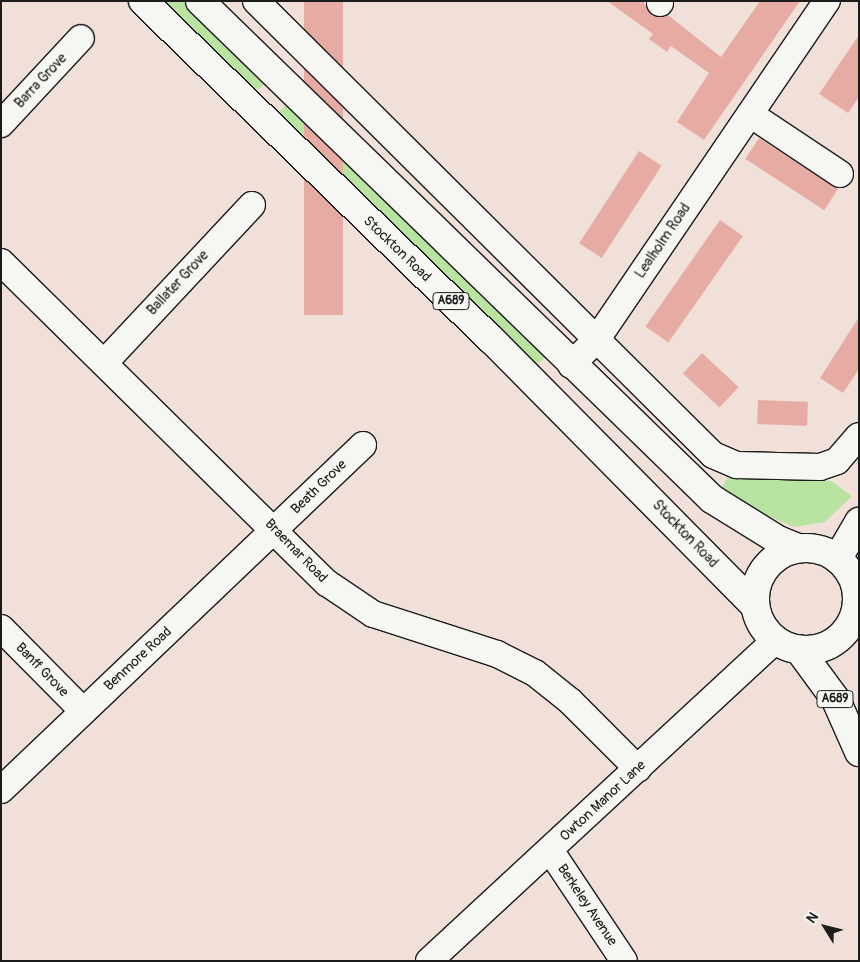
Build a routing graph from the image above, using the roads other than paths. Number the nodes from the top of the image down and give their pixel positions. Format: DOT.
graph roads {
  1 [pos="143,1"];
  2 [pos="200,1"];
  3 [pos="256,1"];
  4 [pos="827,1"];
  5 [pos="81,38"];
  6 [pos="750,114"];
  7 [pos="1,124"];
  8 [pos="840,174"];
  9 [pos="252,205"];
  10 [pos="1,262"];
  11 [pos="597,339"];
  12 [pos="105,362"];
  13 [pos="571,365"];
  14 [pos="859,436"];
  15 [pos="363,445"];
  16 [pos="859,522"];
  17 [pos="275,529"];
  18 [pos="798,548"];
  19 [pos="838,558"];
  20 [pos="755,606"];
  21 [pos="858,610"];
  22 [pos="1,628"];
  23 [pos="775,642"];
  24 [pos="800,651"];
  25 [pos="82,711"];
  26 [pos="859,752"];
  27 [pos="638,769"];
  28 [pos="1,790"];
  29 [pos="550,850"];
  30 [pos="430,961"];
  31 [pos="624,961"];
  1 -- 20 [label="main road, Stockton Road / A689"];
  2 -- 13 [label="main road, A689"];
  3 -- 11 [label="street"];
  4 -- 6 [label="street, Lealholm Road"];
  5 -- 7 [label="street, Barra Grove"];
  6 -- 8 [label="street"];
  6 -- 11 [label="street, Lealholm Road"];
  9 -- 12 [label="street, Ballater Grove"];
  10 -- 12 [label="street, Braemar Road"];
  11 -- 13 [label="street, Lealholm Road"];
  11 -- 14 [label="street"];
  12 -- 17 [label="street, Braemar Road"];
  13 -- 18 [label="main road, A689"];
  15 -- 17 [label="street, Beath Grove"];
  16 -- 19 [label="main road"];
  17 -- 25 [label="street, Benmore Road"];
  17 -- 27 [label="street, Braemar Road"];
  18 -- 19 [label="main road"];
  18 -- 20 [label="main road"];
  19 -- 21 [label="main road"];
  20 -- 23 [label="main road"];
  21 -- 24 [label="main road"];
  22 -- 25 [label="street, Banff Grove"];
  23 -- 24 [label="main road"];
  23 -- 27 [label="street, Owton Manor Lane"];
  24 -- 26 [label="main road, A689"];
  25 -- 28 [label="street, Benmore Road"];
  27 -- 29 [label="street, Owton Manor Lane"];
  29 -- 30 [label="street, Owton Manor Lane"];
  29 -- 31 [label="street, Berkeley Avenue"];
}
